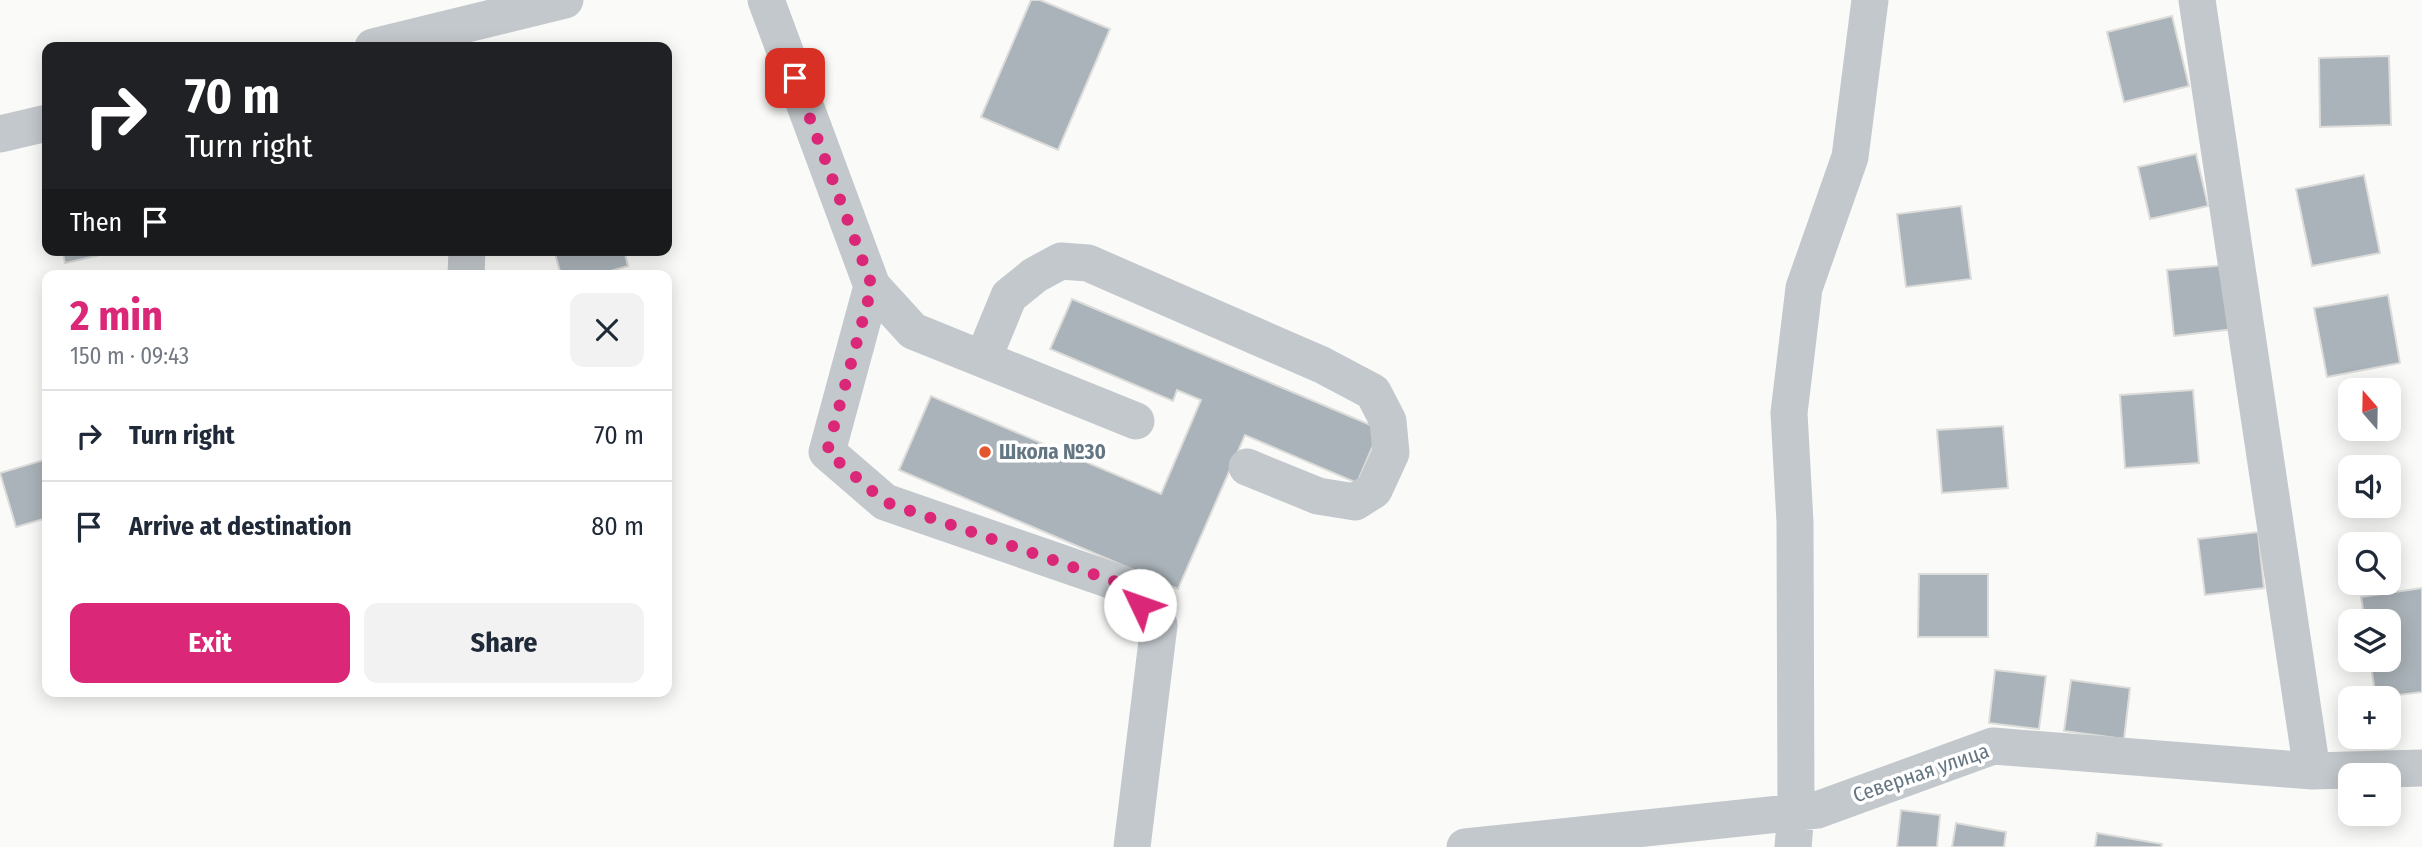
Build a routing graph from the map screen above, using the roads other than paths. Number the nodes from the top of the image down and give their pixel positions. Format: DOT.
graph roads {
  1 [pos="565,0"];
  2 [pos="766,0"];
  3 [pos="1870,0"];
  4 [pos="2197,0"];
  5 [pos="477,35"];
  6 [pos="416,42"];
  7 [pos="42,124"];
  8 [pos="0,134"];
  9 [pos="872,286"];
  10 [pos="983,359"];
  11 [pos="1136,421"];
  12 [pos="1247,467"];
  13 [pos="2422,768"];
  14 [pos="2312,771"];
  15 [pos="1795,830"];
  16 [pos="1132,847"];
  17 [pos="1465,847"];
  1 -- 5 [label="street"];
  2 -- 9 [label="street"];
  3 -- 15 [label="street"];
  4 -- 14 [label="street"];
  5 -- 6 [label="street"];
  7 -- 8 [label="street"];
  9 -- 10 [label="street"];
  9 -- 16 [label="street"];
  10 -- 11 [label="street"];
  10 -- 12 [label="street"];
  13 -- 14 [label="street, Северная улица"];
  14 -- 15 [label="street, Северная улица"];
  15 -- 17 [label="street, Северная улица"];
}
